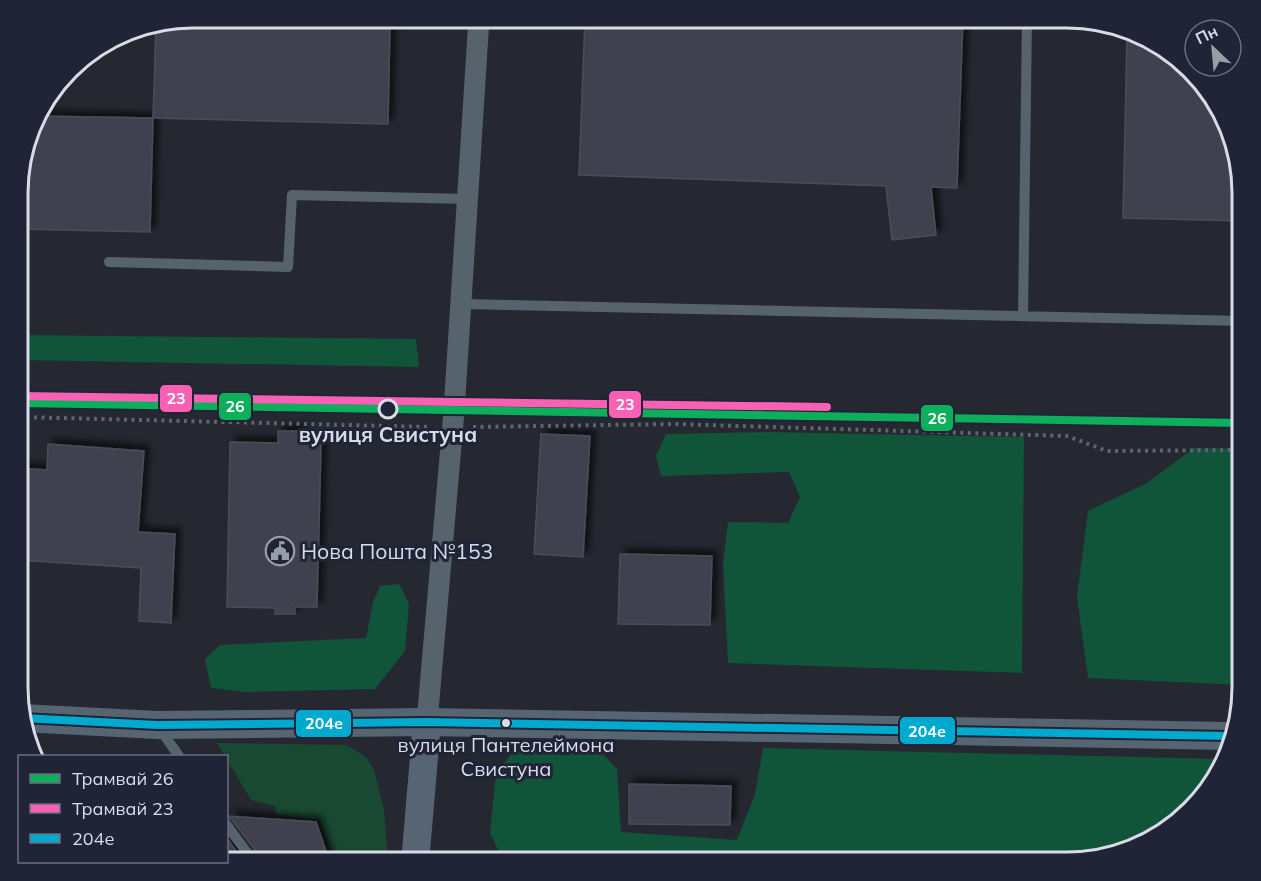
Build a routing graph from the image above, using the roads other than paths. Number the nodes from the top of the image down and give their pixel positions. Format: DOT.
graph roads {
  1 [pos="478,29"];
  2 [pos="1027,29"];
  3 [pos="468,199"];
  4 [pos="109,262"];
  5 [pos="461,304"];
  6 [pos="1023,316"];
  7 [pos="1232,321"];
  8 [pos="32,719"];
  9 [pos="427,722"];
  10 [pos="157,725"];
  11 [pos="1225,736"];
  12 [pos="178,755"];
  13 [pos="228,827"];
  14 [pos="247,852"];
  15 [pos="419,852"];
  1 -- 3 [label="street"];
  2 -- 6 [label="lane"];
  3 -- 4 [label="lane"];
  3 -- 5 [label="street"];
  5 -- 6 [label="lane"];
  5 -- 9 [label="street"];
  6 -- 7 [label="lane"];
  8 -- 10 [label="main road"];
  9 -- 10 [label="main road"];
  9 -- 11 [label="main road"];
  9 -- 15 [label="main road"];
  10 -- 12 [label="lane"];
  13 -- 14 [label="lane"];
}
